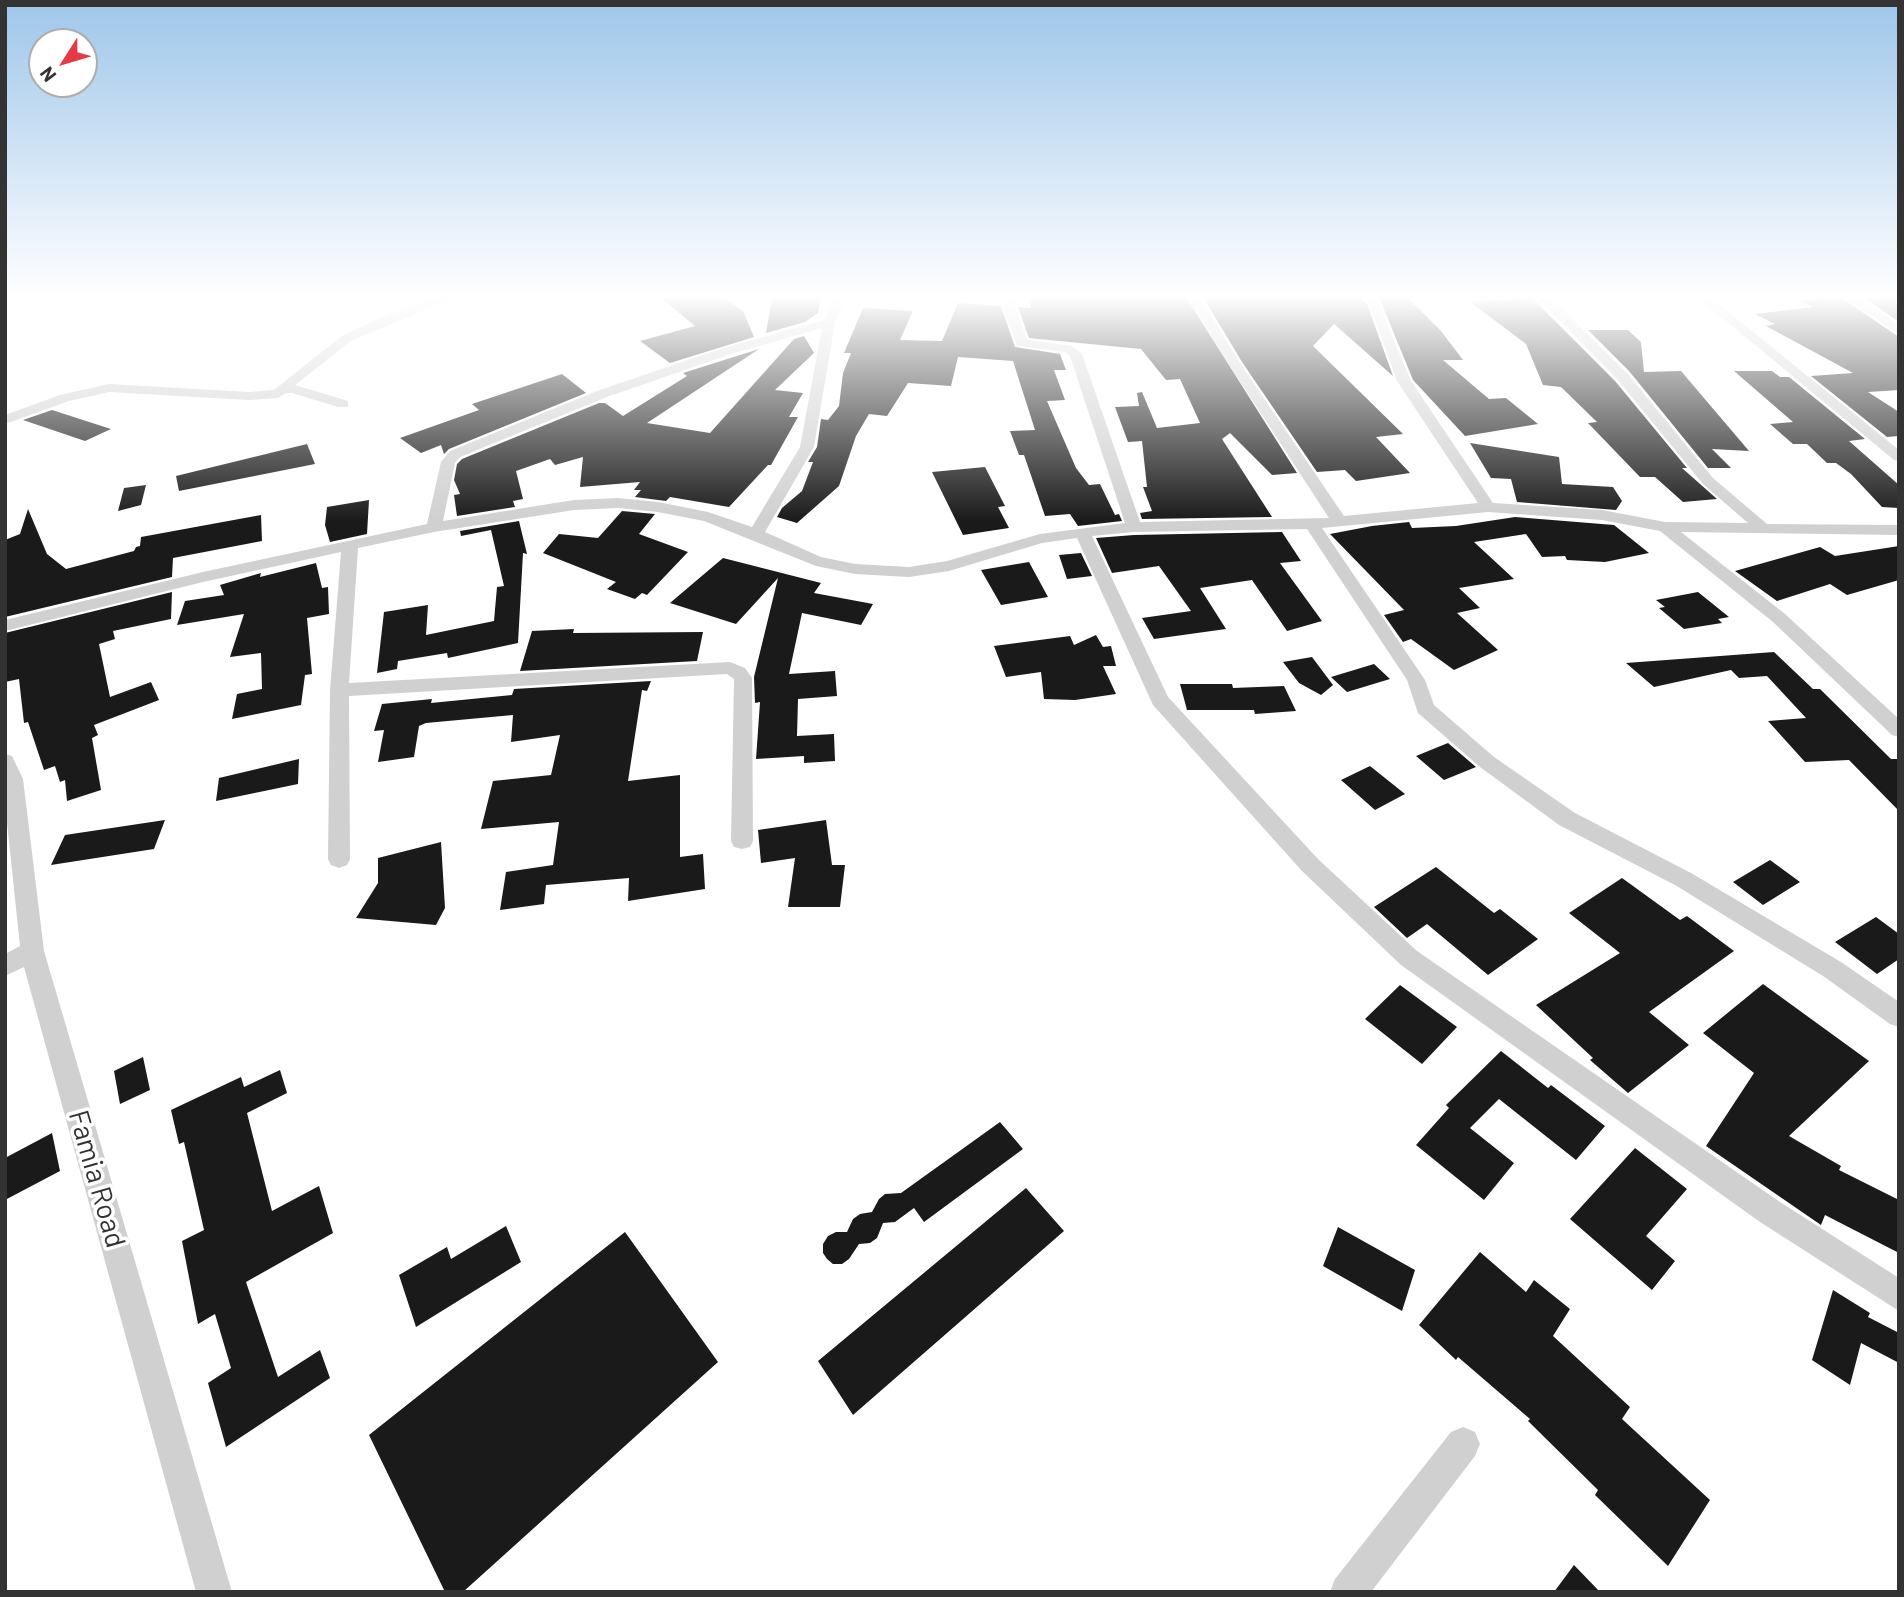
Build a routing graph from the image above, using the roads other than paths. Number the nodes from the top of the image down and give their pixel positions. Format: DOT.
graph roads {
  1 [pos="304,372"];
  2 [pos="666,372"];
  3 [pos="821,372"];
  4 [pos="1082,372"];
  5 [pos="1240,372"];
  6 [pos="1400,372"];
  7 [pos="1618,372"];
  8 [pos="1794,372"];
  9 [pos="282,389"];
  10 [pos="343,404"];
  11 [pos="5,420"];
  12 [pos="1899,457"];
  13 [pos="1488,507"];
  14 [pos="1339,520"];
  15 [pos="1312,524"];
  16 [pos="1760,526"];
  17 [pos="434,527"];
  18 [pos="1134,527"];
  19 [pos="1665,527"];
  20 [pos="1899,530"];
  21 [pos="1082,532"];
  22 [pos="756,534"];
  23 [pos="351,547"];
  24 [pos="5,626"];
  25 [pos="339,690"];
  26 [pos="1899,730"];
  27 [pos="5,761"];
  28 [pos="742,841"];
  29 [pos="339,859"];
  30 [pos="32,951"];
  31 [pos="5,966"];
  32 [pos="1899,1016"];
  33 [pos="1899,1296"];
  34 [pos="1463,1444"];
  35 [pos="214,1592"];
  36 [pos="1348,1592"];
  1 -- 9 [label="street"];
  2 -- 17 [label="street"];
  3 -- 22 [label="street"];
  4 -- 18 [label="street"];
  5 -- 14 [label="street"];
  6 -- 13 [label="street"];
  7 -- 16 [label="street"];
  8 -- 12 [label="street"];
  9 -- 10 [label="street"];
  9 -- 11 [label="street"];
  13 -- 14 [label="street"];
  13 -- 19 [label="street"];
  14 -- 15 [label="street"];
  15 -- 18 [label="street"];
  15 -- 32 [label="street"];
  16 -- 19 [label="street"];
  16 -- 20 [label="street"];
  17 -- 22 [label="street"];
  17 -- 23 [label="street"];
  18 -- 21 [label="street"];
  19 -- 26 [label="street"];
  21 -- 22 [label="street"];
  21 -- 33 [label="street"];
  23 -- 24 [label="street"];
  23 -- 25 [label="street"];
  25 -- 28 [label="street"];
  25 -- 29 [label="street"];
  27 -- 30 [label="street, Famia Road"];
  30 -- 31 [label="street"];
  30 -- 35 [label="street, Famia Road"];
  34 -- 36 [label="street"];
}
